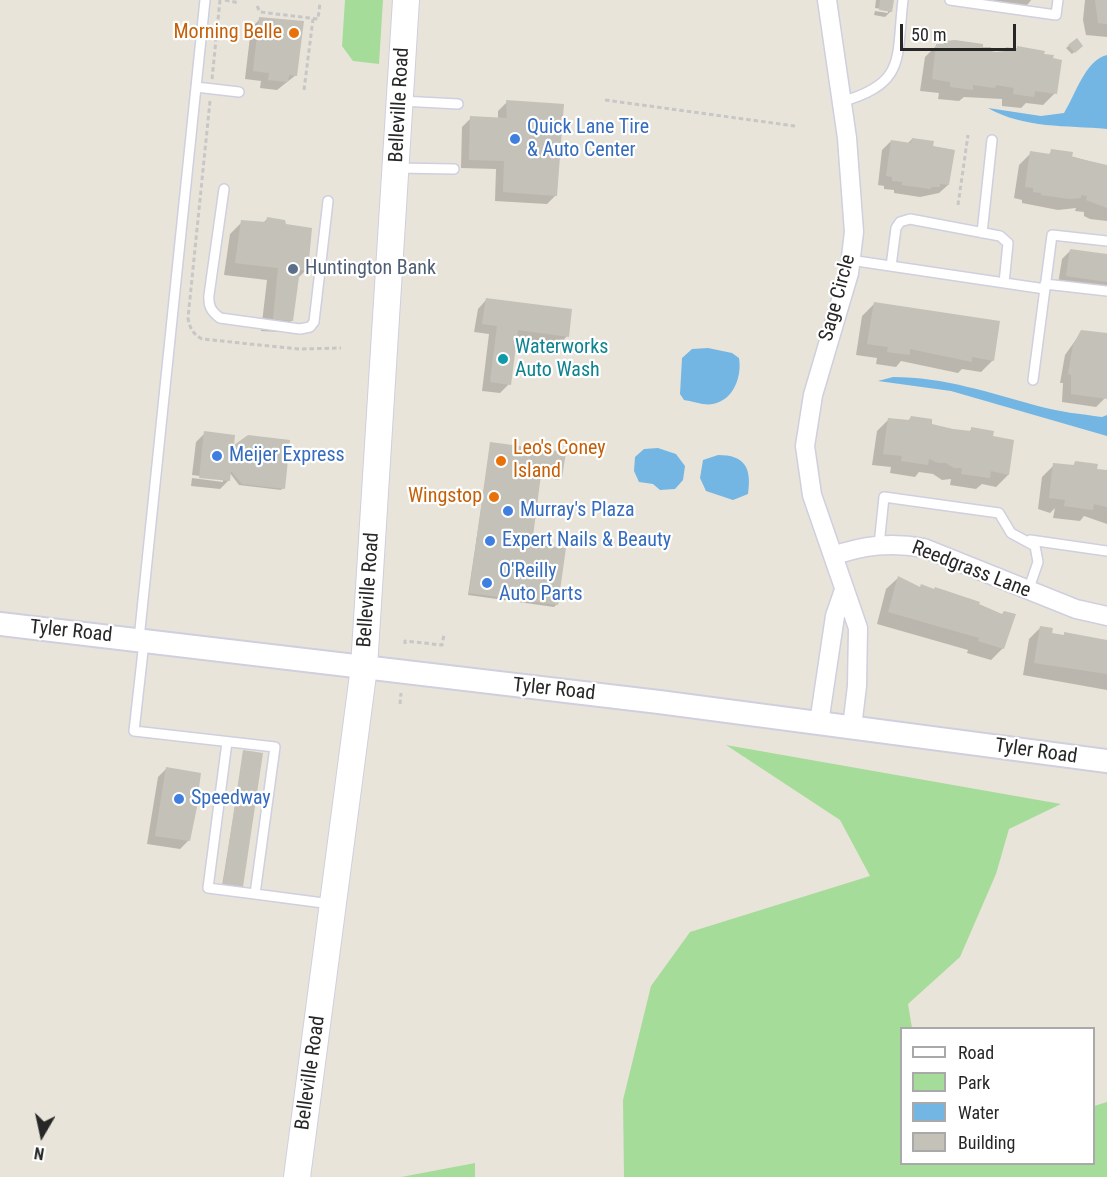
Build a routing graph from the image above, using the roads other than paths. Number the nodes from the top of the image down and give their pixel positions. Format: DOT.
graph roads {
  1 [pos="205,0"];
  2 [pos="406,0"];
  3 [pos="827,0"];
  4 [pos="903,0"];
  5 [pos="950,0"];
  6 [pos="1058,0"];
  7 [pos="196,87"];
  8 [pos="239,92"];
  9 [pos="401,101"];
  10 [pos="842,102"];
  11 [pos="458,104"];
  12 [pos="992,140"];
  13 [pos="396,168"];
  14 [pos="454,169"];
  15 [pos="224,189"];
  16 [pos="328,201"];
  17 [pos="982,232"];
  18 [pos="1107,241"];
  19 [pos="850,260"];
  20 [pos="891,266"];
  21 [pos="1004,283"];
  22 [pos="1045,286"];
  23 [pos="1107,291"];
  24 [pos="1033,380"];
  25 [pos="1024,540"];
  26 [pos="879,545"];
  27 [pos="1107,551"];
  28 [pos="833,556"];
  29 [pos="844,590"];
  30 [pos="1028,591"];
  31 [pos="1107,616"];
  32 [pos="0,624"];
  33 [pos="142,639"];
  34 [pos="364,667"];
  35 [pos="819,723"];
  36 [pos="852,727"];
  37 [pos="227,742"];
  38 [pos="1107,761"];
  39 [pos="255,894"];
  40 [pos="334,904"];
  41 [pos="297,1177"];
  1 -- 7 [label="lane"];
  2 -- 9 [label="main road, Belleville Road"];
  3 -- 10 [label="street, Sage Circle"];
  4 -- 10 [label="lane"];
  5 -- 6 [label="lane"];
  7 -- 8 [label="lane"];
  7 -- 33 [label="lane"];
  9 -- 11 [label="lane"];
  9 -- 13 [label="main road, Belleville Road"];
  10 -- 19 [label="street, Sage Circle"];
  12 -- 17 [label="lane"];
  13 -- 14 [label="lane"];
  13 -- 34 [label="main road, Belleville Road"];
  15 -- 16 [label="lane"];
  17 -- 20 [label="lane"];
  17 -- 21 [label="lane"];
  18 -- 22 [label="lane"];
  19 -- 20 [label="lane"];
  19 -- 28 [label="street, Sage Circle"];
  20 -- 21 [label="lane"];
  21 -- 22 [label="lane"];
  22 -- 23 [label="lane"];
  22 -- 24 [label="lane"];
  25 -- 26 [label="lane"];
  25 -- 27 [label="lane"];
  25 -- 30 [label="lane"];
  26 -- 28 [label="street, Reedgrass Lane"];
  26 -- 30 [label="street, Reedgrass Lane"];
  28 -- 29 [label="street, Sage Circle"];
  29 -- 35 [label="street"];
  29 -- 36 [label="street, Sage Circle"];
  30 -- 31 [label="street, Reedgrass Lane"];
  32 -- 33 [label="street, Tyler Road"];
  33 -- 34 [label="street, Tyler Road"];
  33 -- 37 [label="lane"];
  34 -- 35 [label="street, Tyler Road"];
  34 -- 40 [label="main road, Belleville Road"];
  35 -- 36 [label="street, Tyler Road"];
  36 -- 38 [label="street, Tyler Road"];
  37 -- 39 [label="lane"];
  37 -- 39 [label="lane"];
  39 -- 40 [label="lane"];
  40 -- 41 [label="main road, Belleville Road"];
}
